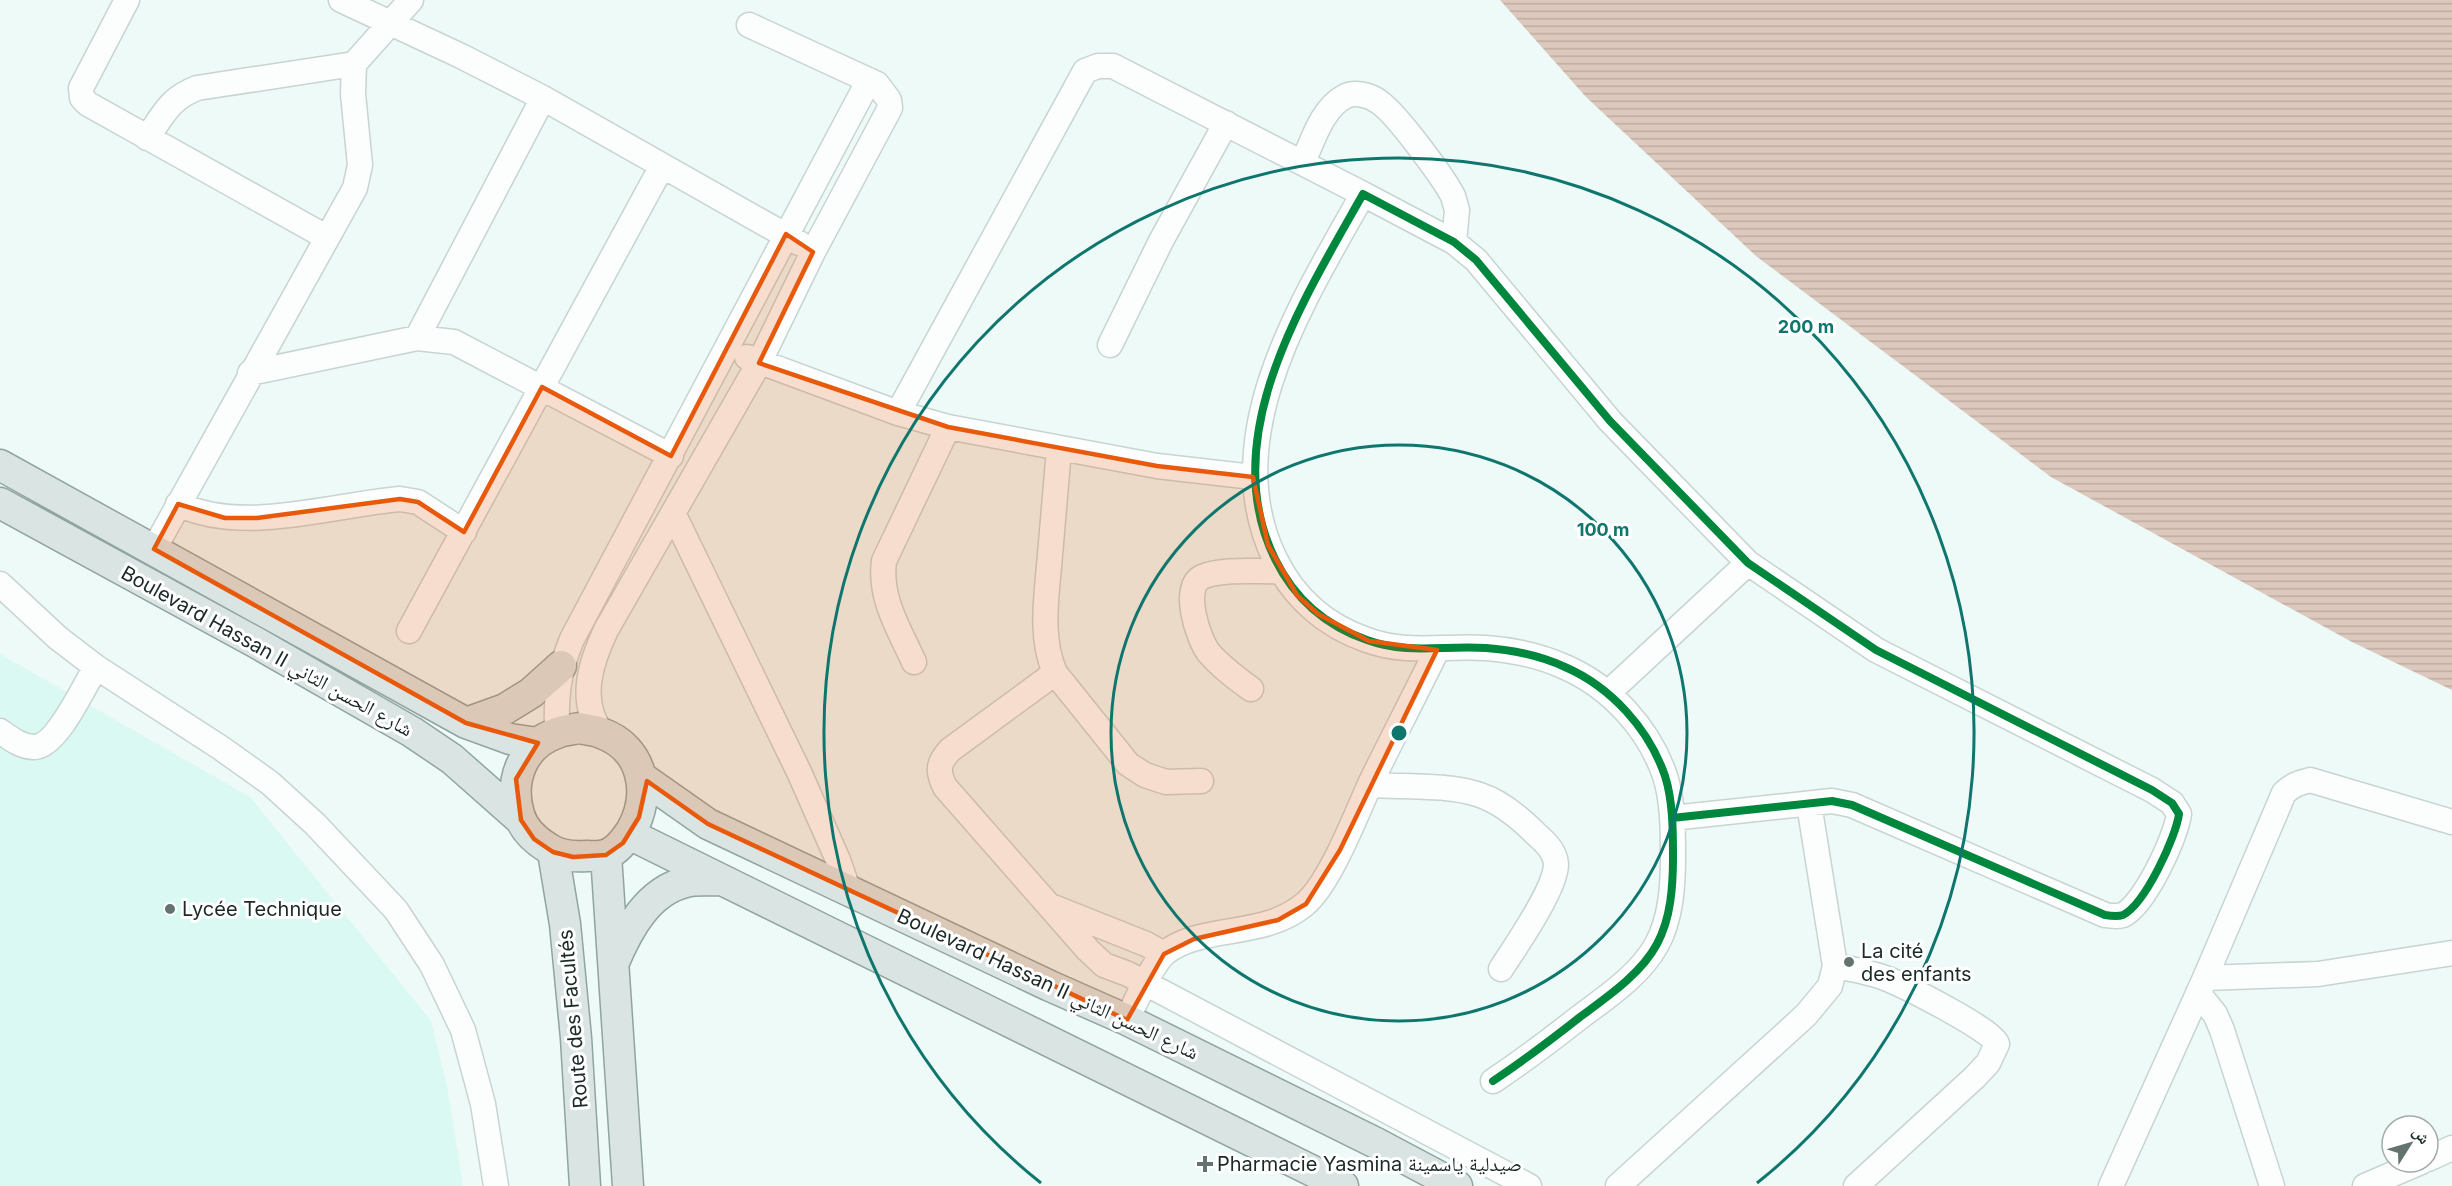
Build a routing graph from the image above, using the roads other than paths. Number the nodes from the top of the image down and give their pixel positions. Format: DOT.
graph roads {
  1 [pos="127,0"];
  2 [pos="341,0"];
  3 [pos="411,0"];
  4 [pos="390,23"];
  5 [pos="749,25"];
  6 [pos="354,64"];
  7 [pos="869,80"];
  8 [pos="543,98"];
  9 [pos="1226,123"];
  10 [pos="147,138"];
  11 [pos="1303,162"];
  12 [pos="662,166"];
  13 [pos="1363,194"];
  14 [pos="786,234"];
  15 [pos="326,237"];
  16 [pos="1454,242"];
  17 [pos="813,252"];
  18 [pos="417,338"];
  19 [pos="1110,345"];
  20 [pos="728,348"];
  21 [pos="759,363"];
  22 [pos="250,373"];
  23 [pos="542,387"];
  24 [pos="898,413"];
  25 [pos="948,427"];
  26 [pos="1059,448"];
  27 [pos="671,456"];
  28 [pos="0,465"];
  29 [pos="1253,477"];
  30 [pos="0,503"];
  31 [pos="178,504"];
  32 [pos="674,513"];
  33 [pos="464,532"];
  34 [pos="154,549"];
  35 [pos="1748,563"];
  36 [pos="1281,571"];
  37 [pos="0,584"];
  38 [pos="409,631"];
  39 [pos="1437,650"];
  40 [pos="914,662"];
  41 [pos="561,666"];
  42 [pos="96,667"];
  43 [pos="1055,673"];
  44 [pos="1251,689"];
  45 [pos="1608,693"];
  46 [pos="466,723"];
  47 [pos="0,732"];
  48 [pos="601,732"];
  49 [pos="548,737"];
  50 [pos="641,777"];
  51 [pos="1201,781"];
  52 [pos="1370,785"];
  53 [pos="1809,804"];
  54 [pos="1672,818"];
  55 [pos="521,820"];
  56 [pos="2452,822"];
  57 [pos="629,834"];
  58 [pos="554,852"];
  59 [pos="606,855"];
  60 [pos="719,880"];
  61 [pos="848,889"];
  62 [pos="1048,905"];
  63 [pos="2452,953"];
  64 [pos="1164,954"];
  65 [pos="614,962"];
  66 [pos="1835,966"];
  67 [pos="1501,969"];
  68 [pos="1145,984"];
  69 [pos="2202,986"];
  70 [pos="1127,1020"];
  71 [pos="1494,1081"];
  72 [pos="2393,1174"];
  73 [pos="496,1186"];
  74 [pos="585,1186"];
  75 [pos="628,1186"];
  76 [pos="1343,1186"];
  77 [pos="1457,1186"];
  78 [pos="1528,1186"];
  79 [pos="1617,1186"];
  80 [pos="1856,1186"];
  81 [pos="2111,1186"];
  82 [pos="2272,1186"];
  83 [pos="2365,1186"];
  1 -- 10 [label="street"];
  2 -- 4 [label="street"];
  3 -- 4 [label="street"];
  4 -- 6 [label="street"];
  4 -- 8 [label="street"];
  5 -- 7 [label="street"];
  6 -- 10 [label="street"];
  6 -- 15 [label="street"];
  7 -- 14 [label="street"];
  7 -- 17 [label="street"];
  8 -- 12 [label="street"];
  8 -- 18 [label="street"];
  9 -- 11 [label="street"];
  9 -- 19 [label="street"];
  9 -- 24 [label="street"];
  10 -- 15 [label="street"];
  11 -- 13 [label="street"];
  11 -- 16 [label="street"];
  12 -- 14 [label="street"];
  12 -- 23 [label="street"];
  13 -- 16 [label="street"];
  13 -- 29 [label="street"];
  14 -- 17 [label="street"];
  14 -- 20 [label="street"];
  15 -- 22 [label="street"];
  16 -- 35 [label="street"];
  17 -- 21 [label="street"];
  18 -- 22 [label="street"];
  18 -- 23 [label="street"];
  20 -- 21 [label="street"];
  20 -- 27 [label="street"];
  21 -- 24 [label="street"];
  21 -- 32 [label="street"];
  22 -- 31 [label="street"];
  23 -- 27 [label="street"];
  23 -- 33 [label="street"];
  24 -- 25 [label="street"];
  25 -- 26 [label="street"];
  25 -- 40 [label="street"];
  26 -- 29 [label="street"];
  26 -- 43 [label="street"];
  27 -- 41 [label="street"];
  28 -- 34 [label="main road, Boulevard Hassan II شارع الحسن الثاني"];
  29 -- 36 [label="street"];
  30 -- 55 [label="main road, Boulevard Hassan II شارع الحسن الثاني"];
  31 -- 33 [label="street"];
  31 -- 34 [label="street"];
  32 -- 48 [label="street"];
  32 -- 61 [label="street"];
  33 -- 38 [label="street"];
  34 -- 46 [label="main road, Boulevard Hassan II شارع الحسن الثاني"];
  35 -- 45 [label="street"];
  35 -- 53 [label="street"];
  36 -- 39 [label="street"];
  36 -- 44 [label="street"];
  37 -- 42 [label="street"];
  39 -- 45 [label="street"];
  39 -- 52 [label="street"];
  41 -- 46 [label="main road"];
  41 -- 49 [label="street"];
  42 -- 47 [label="street"];
  42 -- 73 [label="street"];
  43 -- 51 [label="street"];
  43 -- 62 [label="street"];
  45 -- 54 [label="street"];
  46 -- 49 [label="main road, Boulevard Hassan II شارع الحسن الثاني"];
  48 -- 49 [label="main road"];
  48 -- 50 [label="main road"];
  49 -- 55 [label="main road"];
  50 -- 57 [label="main road"];
  50 -- 61 [label="main road, Boulevard Hassan II شارع الحسن الثاني"];
  52 -- 64 [label="street"];
  52 -- 67 [label="street"];
  53 -- 54 [label="street"];
  53 -- 66 [label="street"];
  54 -- 71 [label="street"];
  55 -- 58 [label="main road"];
  56 -- 69 [label="street"];
  57 -- 59 [label="main road"];
  57 -- 60 [label="main road"];
  58 -- 59 [label="main road"];
  58 -- 74 [label="main road, Route des Facultés"];
  59 -- 65 [label="main road"];
  60 -- 65 [label="main road"];
  60 -- 76 [label="main road"];
  61 -- 70 [label="main road, Boulevard Hassan II شارع الحسن الثاني"];
  62 -- 64 [label="street"];
  62 -- 68 [label="street"];
  63 -- 69 [label="street"];
  64 -- 68 [label="street"];
  65 -- 75 [label="main road"];
  66 -- 79 [label="street"];
  66 -- 80 [label="street"];
  68 -- 70 [label="street"];
  68 -- 78 [label="street"];
  69 -- 81 [label="street"];
  69 -- 82 [label="street"];
  70 -- 77 [label="main road, Boulevard Hassan II شارع الحسن الثاني"];
  72 -- 83 [label="street"];
}
